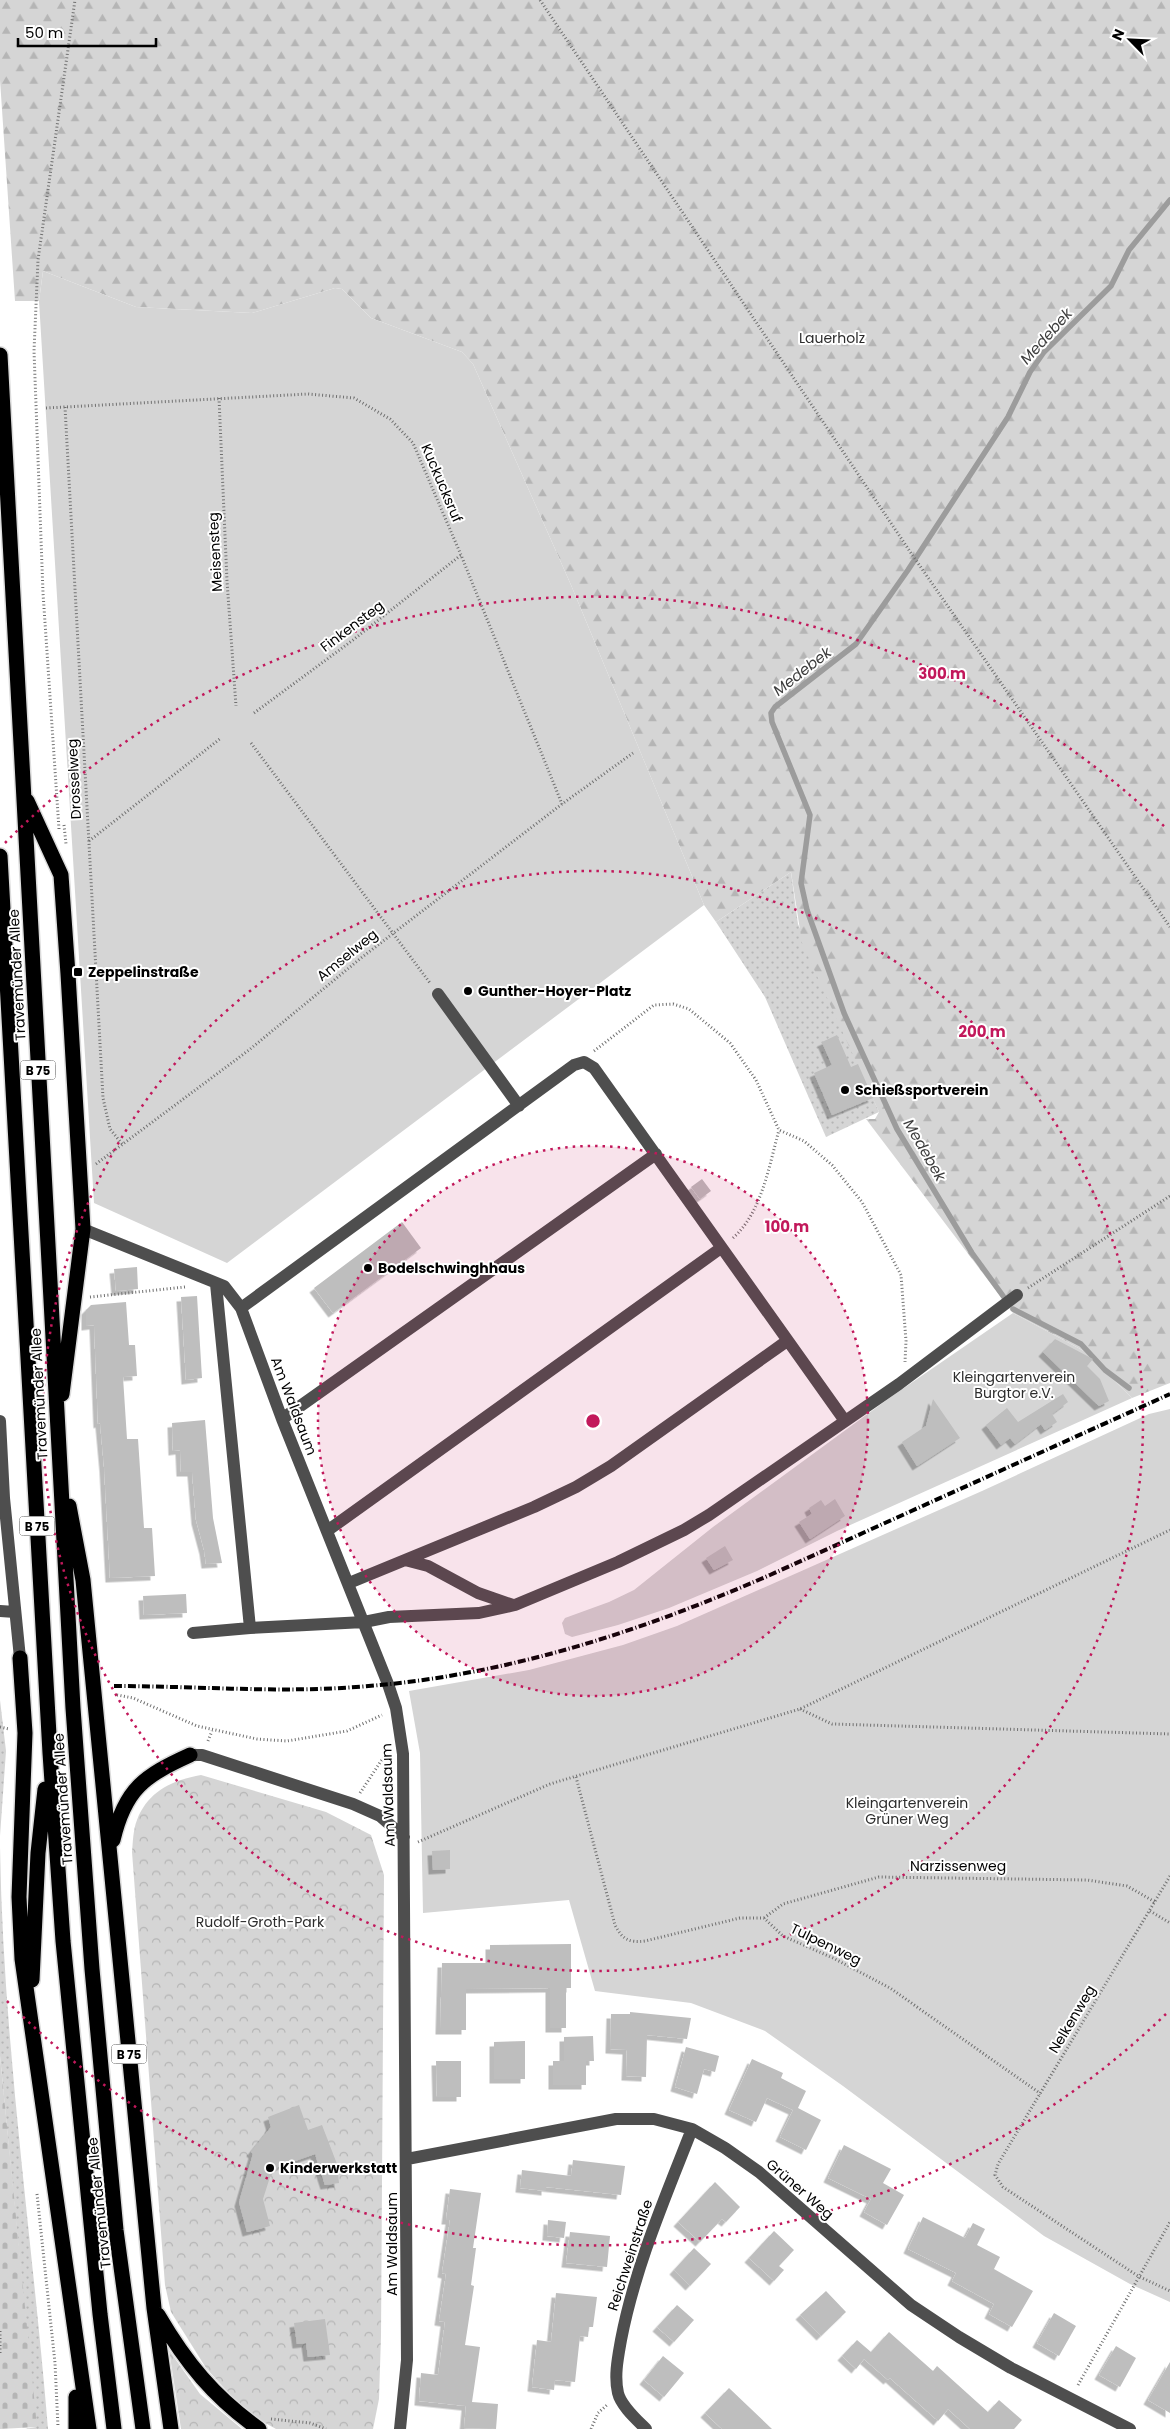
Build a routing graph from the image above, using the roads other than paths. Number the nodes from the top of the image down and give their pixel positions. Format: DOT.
graph roads {
  1 [pos="0,355"];
  2 [pos="23,793"];
  3 [pos="0,856"];
  4 [pos="438,994"];
  5 [pos="519,1106"];
  6 [pos="656,1154"];
  7 [pos="83,1229"];
  8 [pos="721,1248"];
  9 [pos="216,1284"];
  10 [pos="1018,1296"];
  11 [pos="241,1308"];
  12 [pos="787,1341"];
  13 [pos="282,1419"];
  14 [pos="0,1421"];
  15 [pos="845,1422"];
  16 [pos="58,1439"];
  17 [pos="326,1531"];
  18 [pos="405,1560"];
  19 [pos="349,1583"];
  20 [pos="515,1605"];
  21 [pos="0,1611"];
  22 [pos="15,1612"];
  23 [pos="364,1622"];
  24 [pos="250,1628"];
  25 [pos="193,1633"];
  26 [pos="20,1658"];
  27 [pos="50,1753"];
  28 [pos="190,1755"];
  29 [pos="404,1842"];
  30 [pos="110,1853"];
  31 [pos="30,2022"];
  32 [pos="692,2129"];
  33 [pos="407,2159"];
  34 [pos="154,2308"];
  35 [pos="75,2336"];
  36 [pos="255,2426"];
  37 [pos="76,2429"];
  38 [pos="89,2429"];
  39 [pos="114,2429"];
  40 [pos="143,2429"];
  41 [pos="172,2429"];
  42 [pos="400,2429"];
  43 [pos="646,2429"];
  44 [pos="1130,2429"];
  1 -- 2 [label="highway, Travemünder Allee / B 75"];
  2 -- 7 [label="highway"];
  2 -- 16 [label="highway, Travemünder Allee / B 75"];
  3 -- 27 [label="highway, Travemünder Allee / B 75"];
  4 -- 5 [label="street"];
  5 -- 6 [label="street"];
  5 -- 11 [label="street"];
  6 -- 8 [label="street"];
  6 -- 13 [label="street"];
  7 -- 9 [label="street, Am Waldsaum"];
  7 -- 16 [label="highway"];
  8 -- 12 [label="street"];
  8 -- 17 [label="street"];
  9 -- 11 [label="street, Am Waldsaum"];
  9 -- 24 [label="street"];
  10 -- 15 [label="street"];
  11 -- 13 [label="street, Am Waldsaum"];
  12 -- 15 [label="street"];
  12 -- 18 [label="street"];
  13 -- 17 [label="street, Am Waldsaum"];
  14 -- 22 [label="street"];
  15 -- 20 [label="street"];
  16 -- 30 [label="highway, B 75"];
  16 -- 40 [label="highway, Travemünder Allee"];
  17 -- 19 [label="street, Am Waldsaum"];
  18 -- 19 [label="street"];
  18 -- 20 [label="street"];
  19 -- 23 [label="street, Am Waldsaum"];
  20 -- 23 [label="street"];
  21 -- 22 [label="street"];
  22 -- 26 [label="street"];
  23 -- 24 [label="street"];
  23 -- 29 [label="street, Am Waldsaum"];
  24 -- 25 [label="street"];
  26 -- 31 [label="highway"];
  27 -- 31 [label="highway, B 75"];
  27 -- 39 [label="highway, Travemünder Allee"];
  28 -- 29 [label="street"];
  28 -- 30 [label="highway"];
  29 -- 33 [label="street, Am Waldsaum"];
  30 -- 34 [label="highway, B 75"];
  31 -- 35 [label="highway, B 75"];
  32 -- 33 [label="street, Grüner Weg"];
  32 -- 43 [label="street, Reichweinstraße"];
  32 -- 44 [label="street, Grüner Weg"];
  33 -- 42 [label="street, Am Waldsaum"];
  34 -- 36 [label="highway, B 75"];
  34 -- 41 [label="highway"];
  35 -- 37 [label="highway"];
  35 -- 38 [label="highway, B 75"];
}
